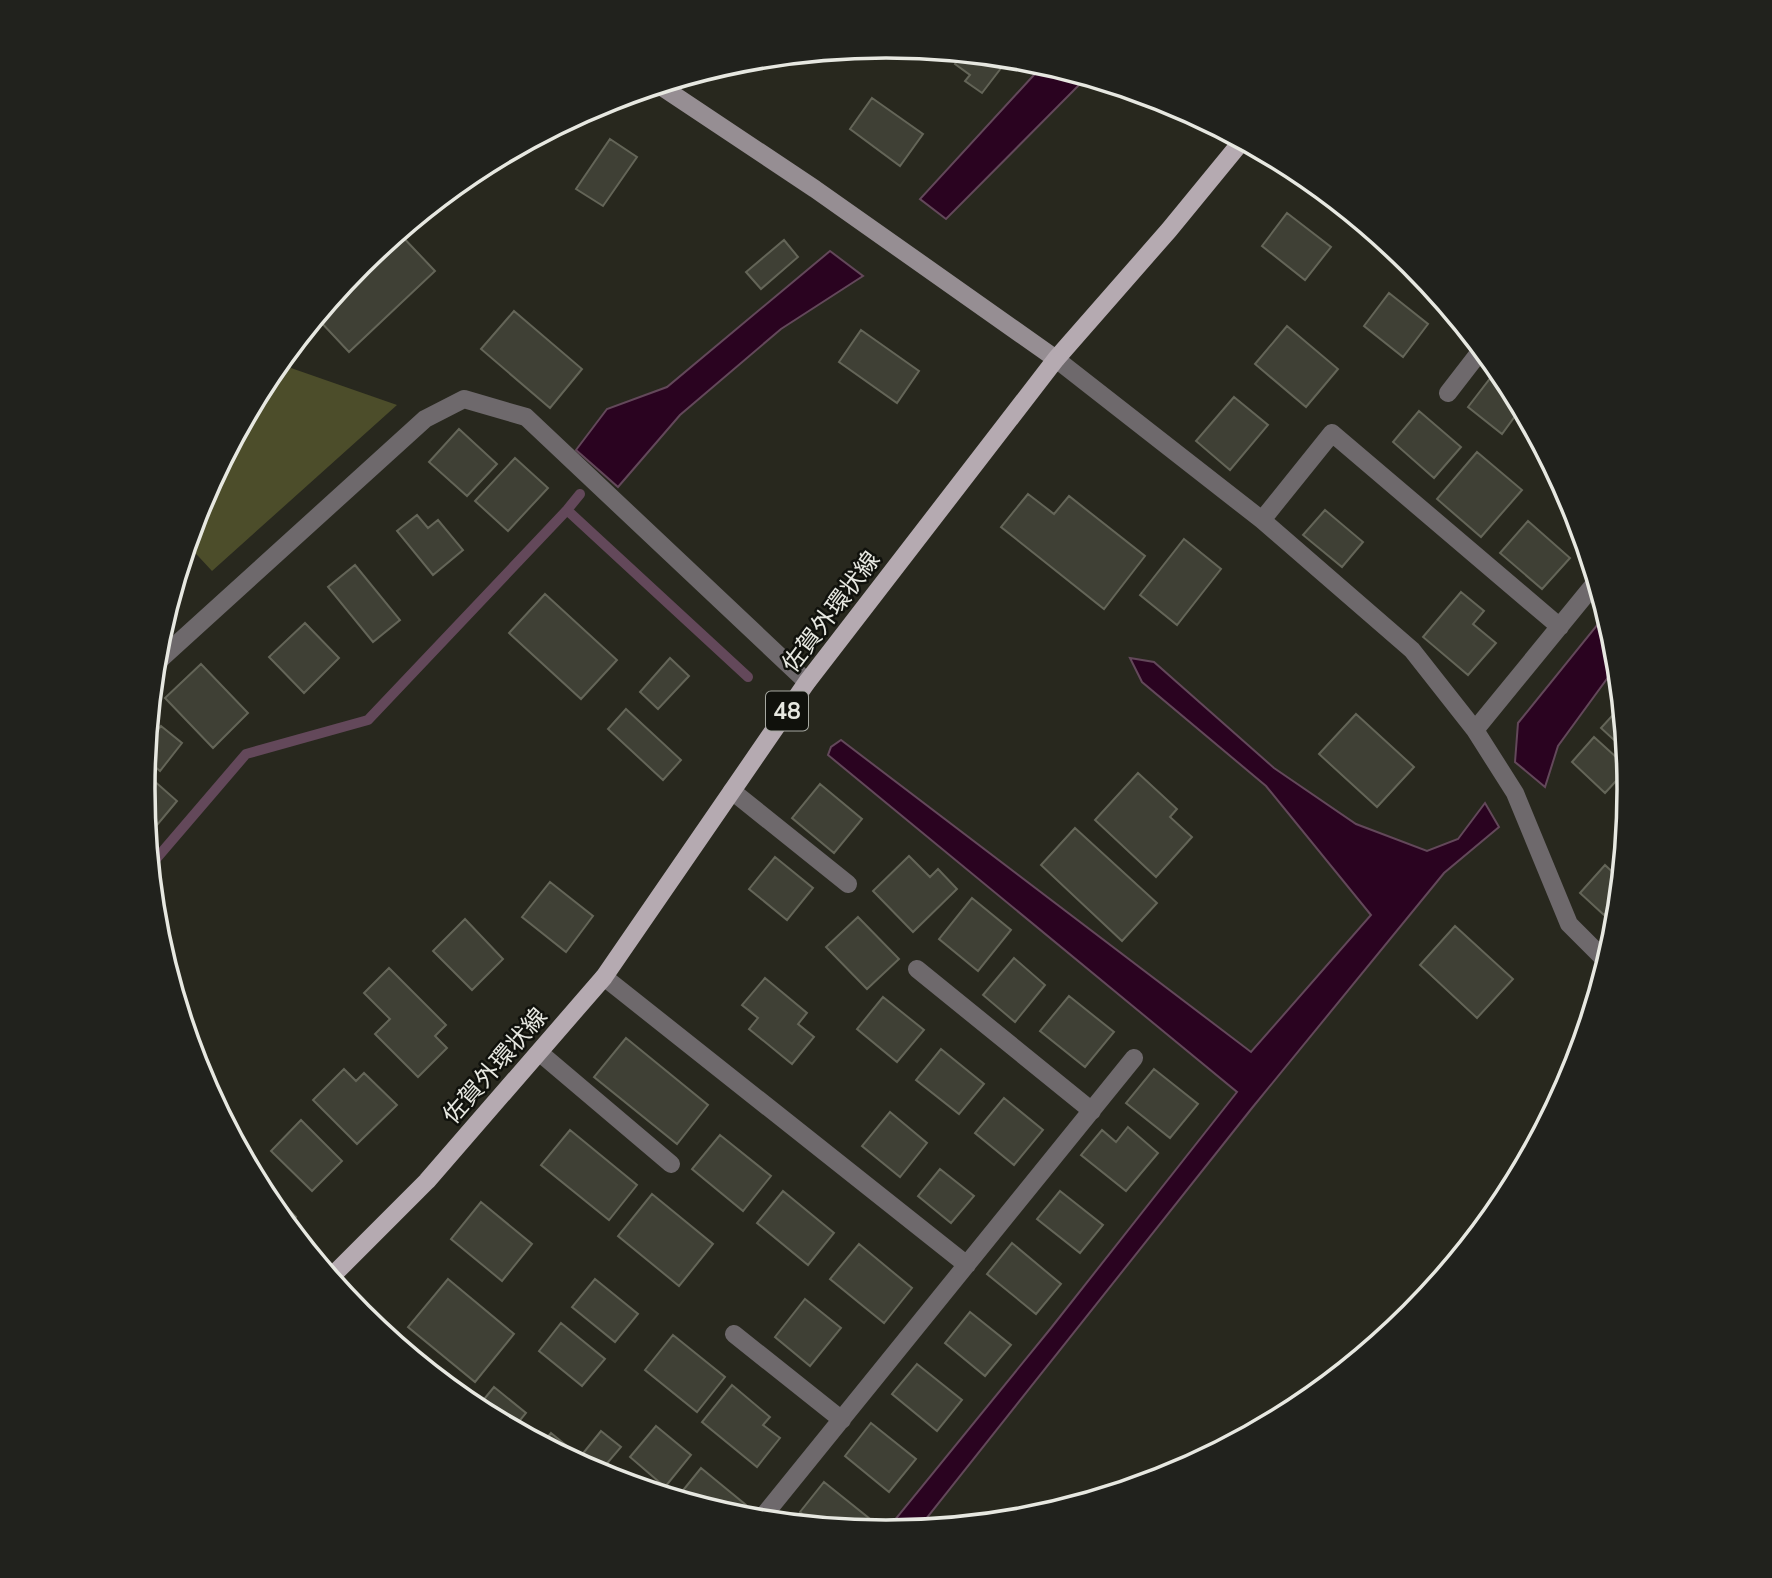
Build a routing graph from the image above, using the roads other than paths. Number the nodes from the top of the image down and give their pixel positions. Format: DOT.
graph roads {
  1 [pos="669,92"];
  2 [pos="1236,148"];
  3 [pos="1476,357"];
  4 [pos="1056,359"];
  5 [pos="1448,393"];
  6 [pos="1262,520"];
  7 [pos="1589,591"];
  8 [pos="1560,627"];
  9 [pos="168,652"];
  10 [pos="807,682"];
  11 [pos="1475,730"];
  12 [pos="732,791"];
  13 [pos="848,884"];
  14 [pos="1598,953"];
  15 [pos="916,969"];
  16 [pos="604,977"];
  17 [pos="540,1053"];
  18 [pos="1134,1058"];
  19 [pos="1091,1111"];
  20 [pos="671,1164"];
  21 [pos="967,1265"];
  22 [pos="337,1272"];
  23 [pos="734,1334"];
  24 [pos="842,1419"];
  25 [pos="768,1510"];
  1 -- 4 [label="street"];
  2 -- 4 [label="main road, 佐賀外環状線 / 48"];
  3 -- 5 [label="street"];
  4 -- 6 [label="street"];
  4 -- 10 [label="main road, 佐賀外環状線 / 48"];
  6 -- 8 [label="street"];
  6 -- 11 [label="street"];
  7 -- 8 [label="street"];
  8 -- 11 [label="street"];
  9 -- 10 [label="street"];
  10 -- 12 [label="main road, 佐賀外環状線 / 48"];
  11 -- 14 [label="street"];
  12 -- 13 [label="street"];
  12 -- 16 [label="main road, 佐賀外環状線 / 48"];
  15 -- 19 [label="street"];
  16 -- 17 [label="main road, 佐賀外環状線 / 48"];
  16 -- 21 [label="street"];
  17 -- 20 [label="street"];
  17 -- 22 [label="main road, 佐賀外環状線 / 48"];
  18 -- 19 [label="street"];
  19 -- 21 [label="street"];
  21 -- 24 [label="street"];
  23 -- 24 [label="street"];
  24 -- 25 [label="street"];
}
